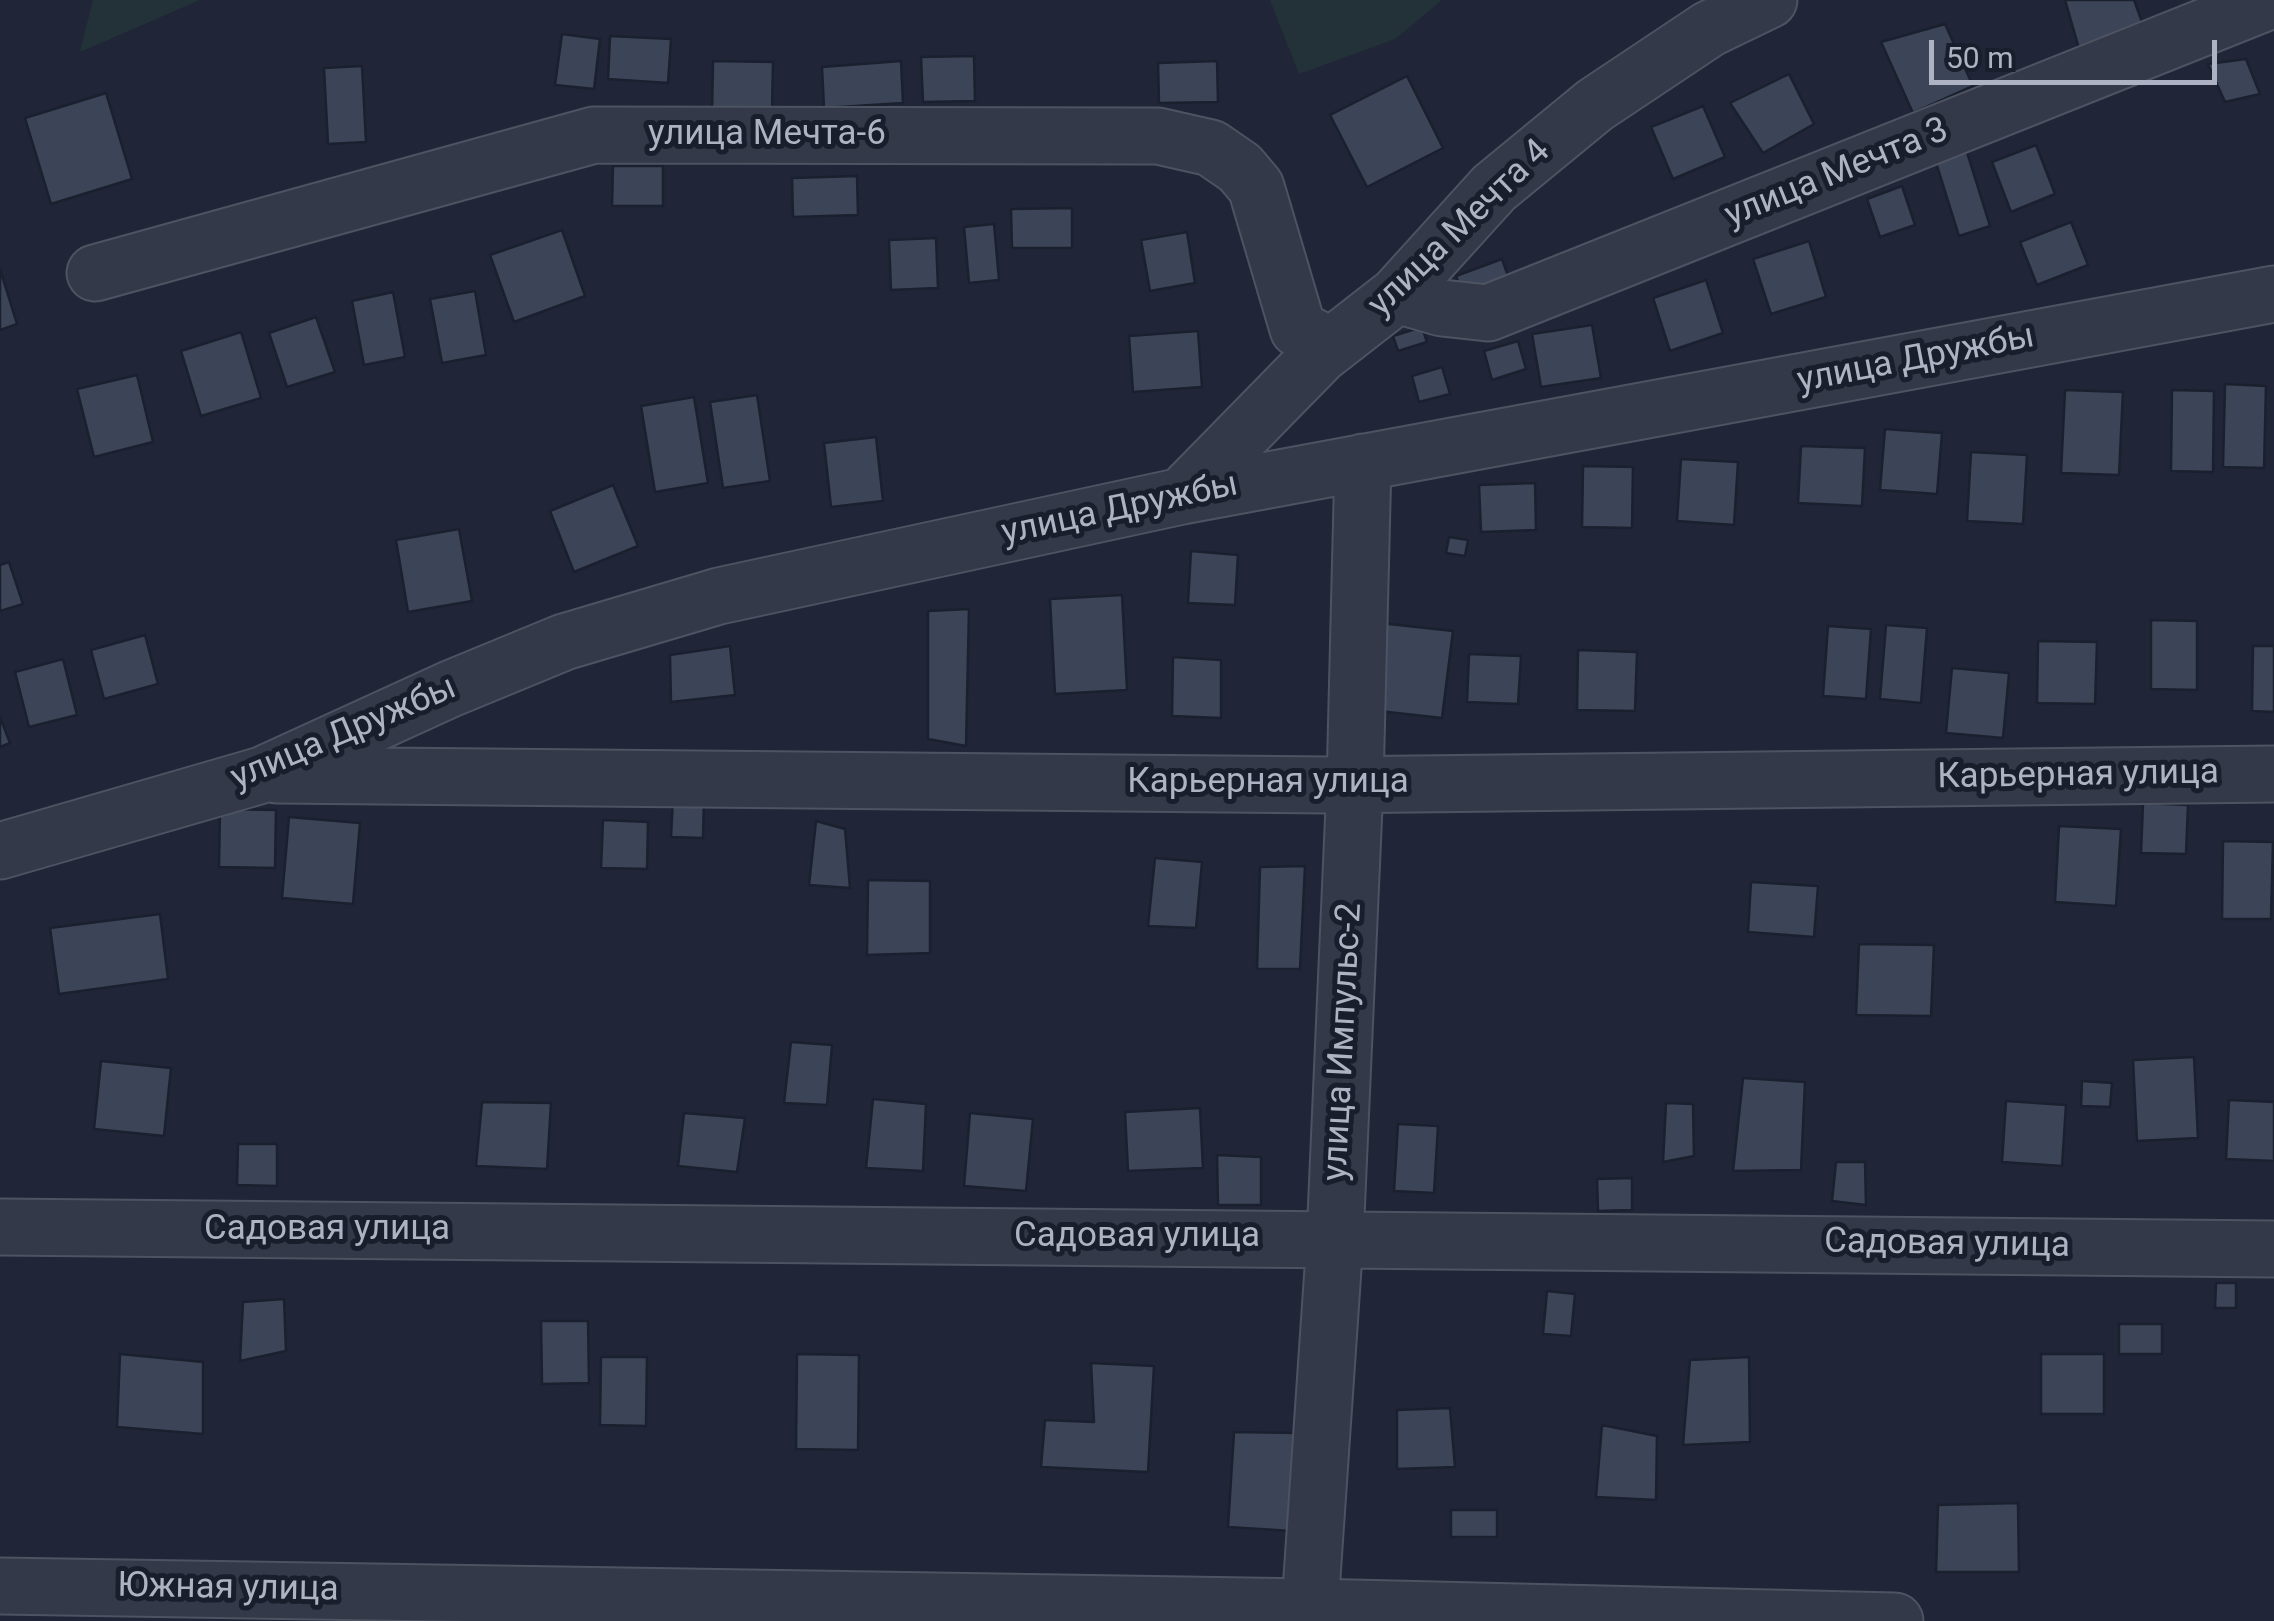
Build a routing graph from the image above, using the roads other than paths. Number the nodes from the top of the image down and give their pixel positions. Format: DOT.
graph roads {
  1 [pos="1769,0"];
  2 [pos="2272,0"];
  3 [pos="95,272"];
  4 [pos="2274,294"];
  5 [pos="1398,295"];
  6 [pos="1331,346"];
  7 [pos="1363,462"];
  8 [pos="1182,496"];
  9 [pos="2274,774"];
  10 [pos="262,775"];
  11 [pos="1356,784"];
  12 [pos="0,851"];
  13 [pos="0,1227"];
  14 [pos="1336,1238"];
  15 [pos="2274,1249"];
  16 [pos="0,1586"];
  17 [pos="1310,1614"];
  18 [pos="1896,1621"];
  1 -- 5 [label="street, улица Мечта 4"];
  2 -- 5 [label="street, улица Мечта 3"];
  3 -- 6 [label="street, улица Мечта-6"];
  4 -- 7 [label="street, улица Дружбы"];
  5 -- 6 [label="street, улица Мечта 4"];
  6 -- 8 [label="street, улица Мечта 4"];
  7 -- 8 [label="street, улица Дружбы"];
  7 -- 11 [label="street, улица Импульс-2"];
  8 -- 10 [label="street, улица Дружбы"];
  9 -- 11 [label="street, Карьерная улица"];
  10 -- 11 [label="street, Карьерная улица"];
  10 -- 12 [label="street, улица Дружбы"];
  11 -- 14 [label="street, улица Импульс-2"];
  13 -- 14 [label="street, Садовая улица"];
  14 -- 15 [label="street, Садовая улица"];
  14 -- 17 [label="street, улица Импульс-2"];
  16 -- 17 [label="street, Южная улица"];
  17 -- 18 [label="street, Южная улица"];
}
